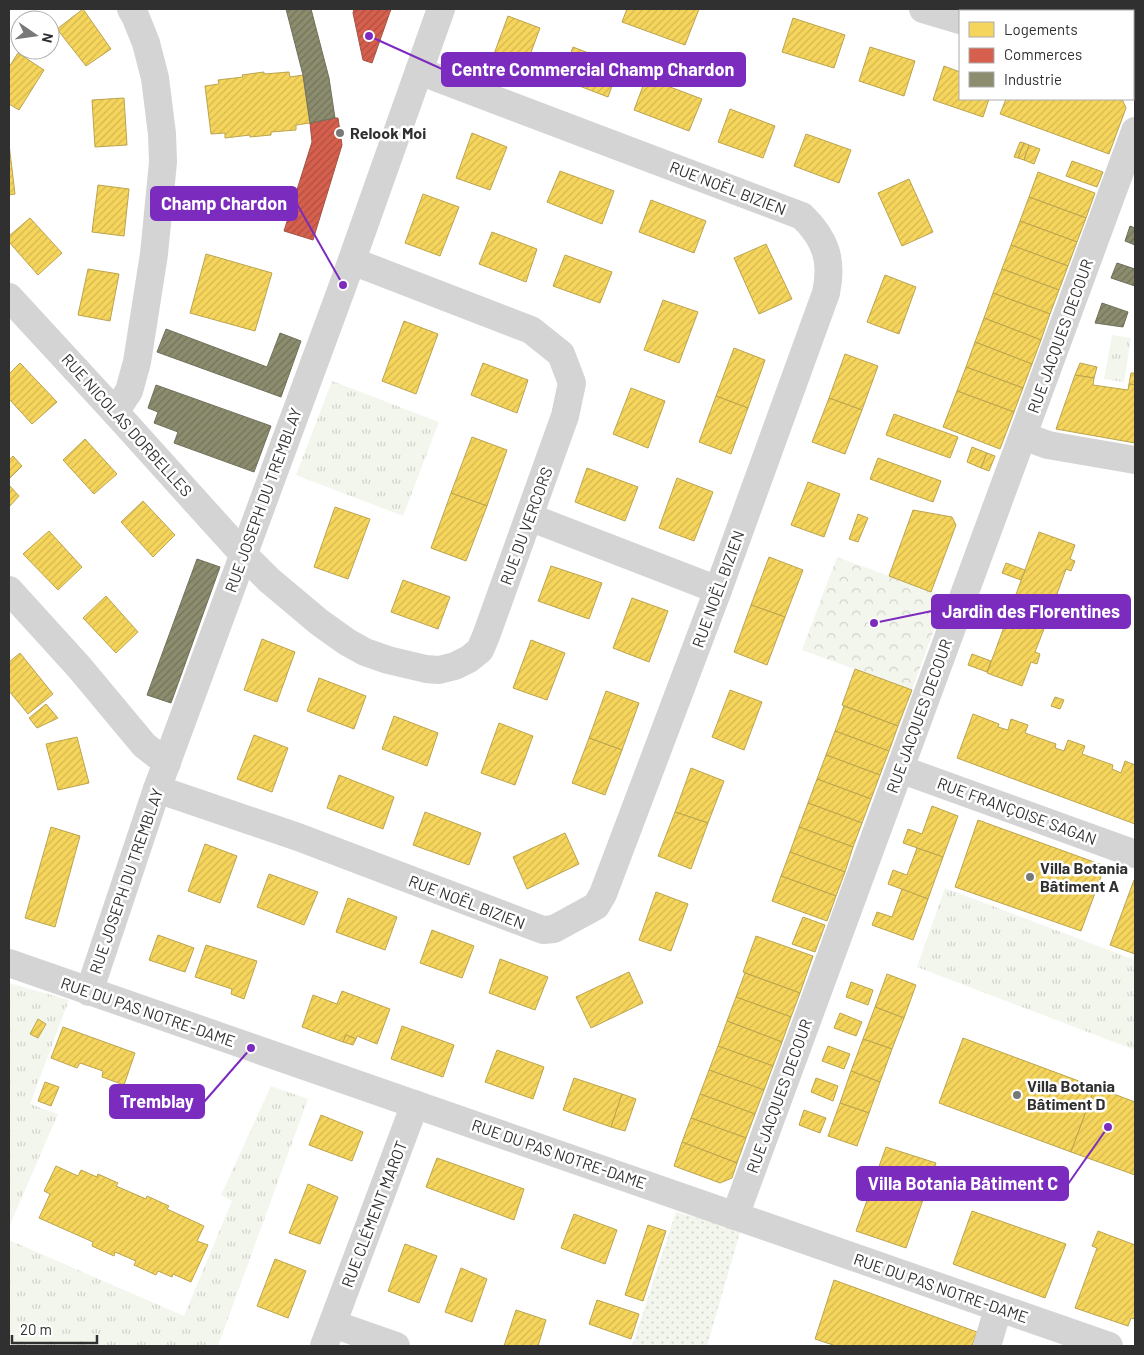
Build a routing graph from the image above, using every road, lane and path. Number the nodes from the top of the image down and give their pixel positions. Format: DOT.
graph roads {
  1 [pos="130,9"];
  2 [pos="441,9"];
  3 [pos="923,9"];
  4 [pos="959,20"];
  5 [pos="419,71"];
  6 [pos="1135,132"];
  7 [pos="352,261"];
  8 [pos="9,297"];
  9 [pos="115,412"];
  10 [pos="1023,436"];
  11 [pos="1135,460"];
  12 [pos="529,517"];
  13 [pos="243,554"];
  14 [pos="9,590"];
  15 [pos="718,590"];
  16 [pos="167,763"];
  17 [pos="900,769"];
  18 [pos="157,790"];
  19 [pos="1135,854"];
  20 [pos="9,963"];
  21 [pos="88,992"];
  22 [pos="415,1104"];
  23 [pos="735,1216"];
  24 [pos="998,1309"];
  25 [pos="329,1335"];
  26 [pos="396,1346"];
  27 [pos="987,1346"];
  28 [pos="1109,1346"];
  1 -- 9 [label="street"];
  2 -- 5 [label="street, RUE JOSEPH DU TREMBLAY"];
  3 -- 4 [label="street"];
  5 -- 7 [label="street, RUE JOSEPH DU TREMBLAY"];
  5 -- 15 [label="street, RUE NOËL BIZIEN"];
  6 -- 10 [label="street, RUE JACQUES DECOUR"];
  7 -- 12 [label="street, RUE DU VERCORS"];
  7 -- 13 [label="street, RUE JOSEPH DU TREMBLAY"];
  8 -- 9 [label="street, RUE NICOLAS DORBELLES"];
  9 -- 13 [label="street, RUE NICOLAS DORBELLES"];
  10 -- 11 [label="street"];
  10 -- 17 [label="street, RUE JACQUES DECOUR"];
  12 -- 13 [label="street, RUE DU VERCORS"];
  12 -- 15 [label="street"];
  13 -- 16 [label="street, RUE JOSEPH DU TREMBLAY"];
  14 -- 16 [label="street"];
  15 -- 18 [label="street, RUE NOËL BIZIEN"];
  16 -- 18 [label="street, RUE JOSEPH DU TREMBLAY"];
  17 -- 19 [label="street, RUE FRANÇOISE SAGAN"];
  17 -- 23 [label="street, RUE JACQUES DECOUR"];
  18 -- 21 [label="street, RUE JOSEPH DU TREMBLAY"];
  20 -- 21 [label="street, RUE DU PAS NOTRE-DAME"];
  21 -- 22 [label="street, RUE DU PAS NOTRE-DAME"];
  22 -- 23 [label="street, RUE DU PAS NOTRE-DAME"];
  22 -- 25 [label="street, RUE CLÉMENT MAROT"];
  23 -- 24 [label="street, RUE DU PAS NOTRE-DAME"];
  24 -- 27 [label="street"];
  24 -- 28 [label="street, RUE DU PAS NOTRE-DAME"];
  25 -- 26 [label="street, RUE CLÉMENT MAROT"];
}
